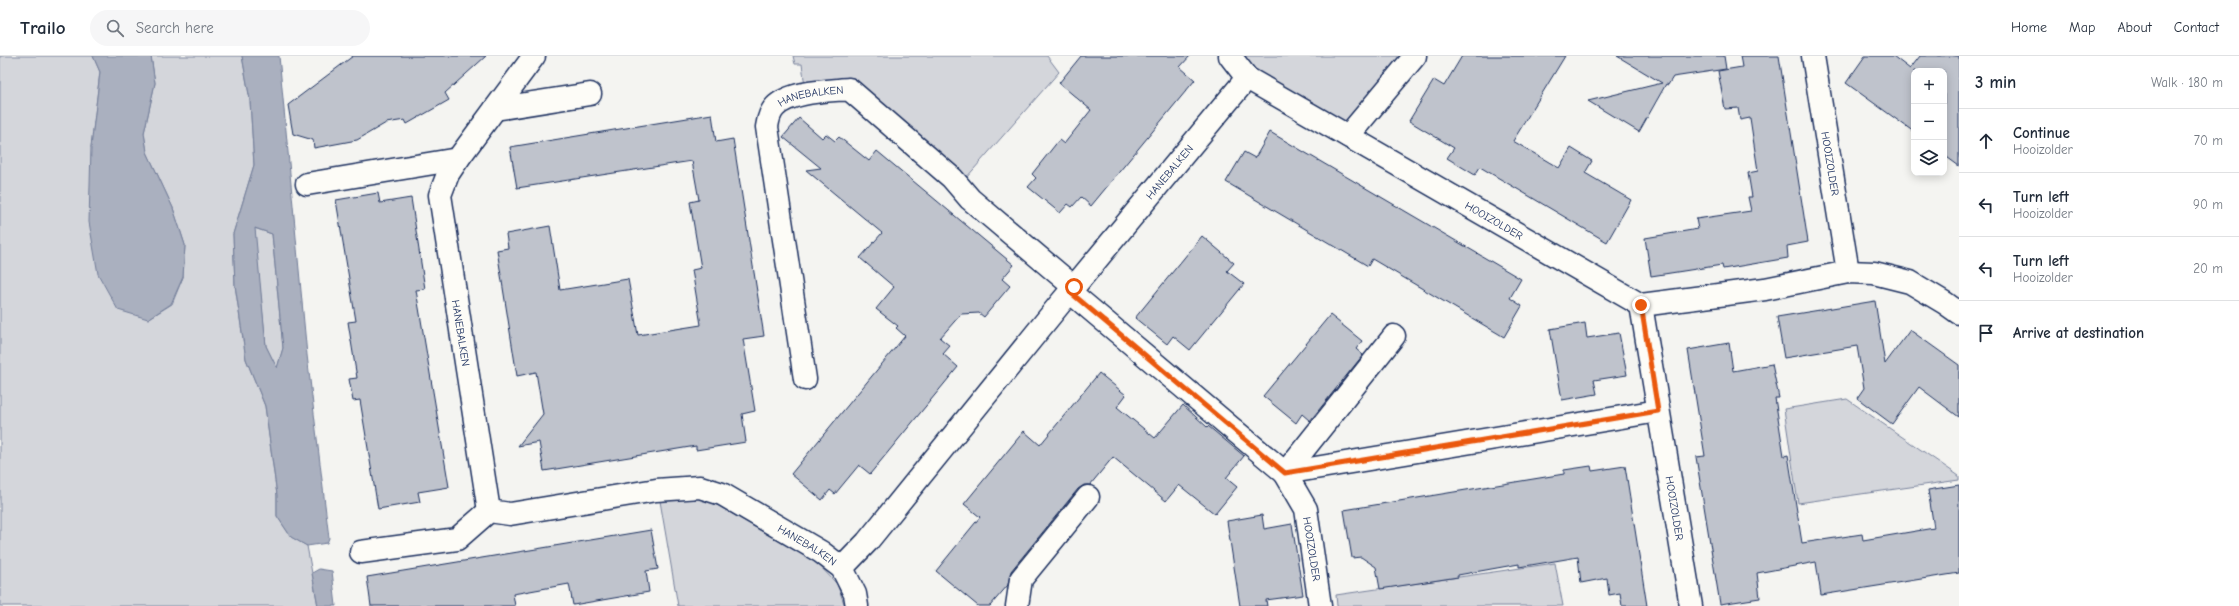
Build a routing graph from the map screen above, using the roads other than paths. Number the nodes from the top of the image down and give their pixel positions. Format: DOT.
graph roads {
  1 [pos="534,56"];
  2 [pos="1230,56"];
  3 [pos="1415,56"];
  4 [pos="1813,56"];
  5 [pos="1247,78"];
  6 [pos="590,94"];
  7 [pos="495,109"];
  8 [pos="1348,136"];
  9 [pos="458,159"];
  10 [pos="308,184"];
  11 [pos="1848,272"];
  12 [pos="1072,289"];
  13 [pos="1641,305"];
  14 [pos="1959,313"];
  15 [pos="1394,336"];
  16 [pos="805,379"];
  17 [pos="1658,411"];
  18 [pos="1285,473"];
  19 [pos="1088,497"];
  20 [pos="488,511"];
  21 [pos="361,552"];
  22 [pos="842,568"];
  23 [pos="857,606"];
  24 [pos="1017,606"];
  25 [pos="1320,606"];
  26 [pos="1691,606"];
  1 -- 7 [label="street, HANEBALKEN"];
  2 -- 5 [label="street"];
  3 -- 8 [label="street"];
  4 -- 11 [label="street, HOOIZOLDER"];
  5 -- 8 [label="street, HOOIZOLDER"];
  5 -- 12 [label="street, HANEBALKEN"];
  6 -- 7 [label="street"];
  7 -- 9 [label="street, HANEBALKEN"];
  8 -- 13 [label="street, HOOIZOLDER"];
  9 -- 10 [label="street"];
  9 -- 20 [label="street, HANEBALKEN"];
  11 -- 13 [label="street"];
  11 -- 14 [label="street"];
  12 -- 16 [label="street, HANEBALKEN"];
  12 -- 18 [label="street, HOOIZOLDER"];
  12 -- 22 [label="street, HANEBALKEN"];
  13 -- 17 [label="street, HOOIZOLDER"];
  15 -- 18 [label="street"];
  17 -- 18 [label="street"];
  17 -- 26 [label="street, HOOIZOLDER"];
  18 -- 25 [label="street, HOOIZOLDER"];
  19 -- 24 [label="street"];
  20 -- 21 [label="street"];
  20 -- 22 [label="street, HANEBALKEN"];
  22 -- 23 [label="street"];
}
